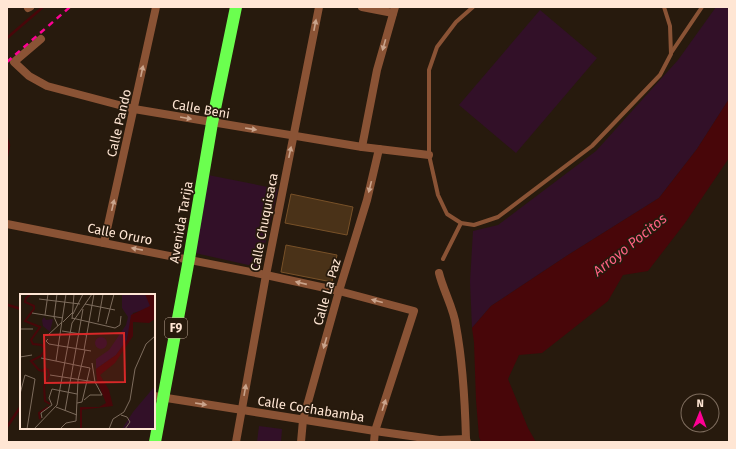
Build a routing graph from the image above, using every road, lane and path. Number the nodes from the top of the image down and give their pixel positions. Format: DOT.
graph roads {
  1 [pos="156,7"];
  2 [pos="236,7"];
  3 [pos="319,7"];
  4 [pos="362,7"];
  5 [pos="473,7"];
  6 [pos="664,7"];
  7 [pos="702,7"];
  8 [pos="394,10"];
  9 [pos="41,39"];
  10 [pos="671,54"];
  11 [pos="134,109"];
  12 [pos="212,123"];
  13 [pos="294,136"];
  14 [pos="362,147"];
  15 [pos="379,149"];
  16 [pos="429,155"];
  17 [pos="461,223"];
  18 [pos="7,224"];
  19 [pos="104,243"];
  20 [pos="189,259"];
  21 [pos="443,259"];
  22 [pos="439,273"];
  23 [pos="266,274"];
  24 [pos="339,292"];
  25 [pos="158,397"];
  26 [pos="242,411"];
  27 [pos="303,420"];
  28 [pos="375,431"];
  29 [pos="440,441"];
  30 [pos="466,441"];
  31 [pos="155,442"];
  32 [pos="236,442"];
  33 [pos="301,442"];
  34 [pos="374,442"];
  11 -- 1 [label="street, Calle Pando, one-way"];
  2 -- 12 [label="highway, Avenida Tarija / F9"];
  13 -- 3 [label="street, Calle Chuquisaca, one-way"];
  4 -- 8 [label="street"];
  5 -- 16 [label="lane"];
  6 -- 10 [label="lane"];
  7 -- 10 [label="lane"];
  8 -- 14 [label="street, one-way"];
  9 -- 11 [label="street, Calle Beni"];
  10 -- 17 [label="lane"];
  11 -- 12 [label="street, Calle Beni, one-way"];
  19 -- 11 [label="street, Calle Pando, one-way"];
  12 -- 13 [label="street, Calle Beni, one-way"];
  12 -- 20 [label="highway, Avenida Tarija / F9"];
  13 -- 14 [label="street, Calle Beni"];
  23 -- 13 [label="street, Calle Chuquisaca, one-way"];
  14 -- 15 [label="street, Calle Beni"];
  15 -- 16 [label="street, Calle Beni"];
  15 -- 24 [label="street, Calle La Paz, one-way"];
  16 -- 17 [label="lane"];
  17 -- 21 [label="lane"];
  18 -- 19 [label="street, Calle Oruro"];
  20 -- 19 [label="street, Calle Oruro, one-way"];
  20 -- 23 [label="street, Calle Oruro"];
  20 -- 25 [label="highway, Avenida Tarija / F9"];
  22 -- 30 [label="street"];
  24 -- 23 [label="street, Calle Oruro, one-way"];
  26 -- 23 [label="street, Calle Chuquisaca, one-way"];
  24 -- 27 [label="street, Calle La Paz, one-way"];
  28 -- 24 [label="street, Calle Oruro, one-way"];
  25 -- 26 [label="street, Calle Cochabamba, one-way"];
  25 -- 31 [label="highway, Avenida Tarija / F9"];
  26 -- 27 [label="street, Calle Cochabamba"];
  26 -- 32 [label="street, Calle Chuquisaca"];
  27 -- 28 [label="street, Calle Cochabamba"];
  27 -- 33 [label="street, Calle La Paz"];
  28 -- 29 [label="street, Calle Cochabamba"];
  28 -- 34 [label="street"];
  29 -- 30 [label="street, Calle Cochabamba"];
}
